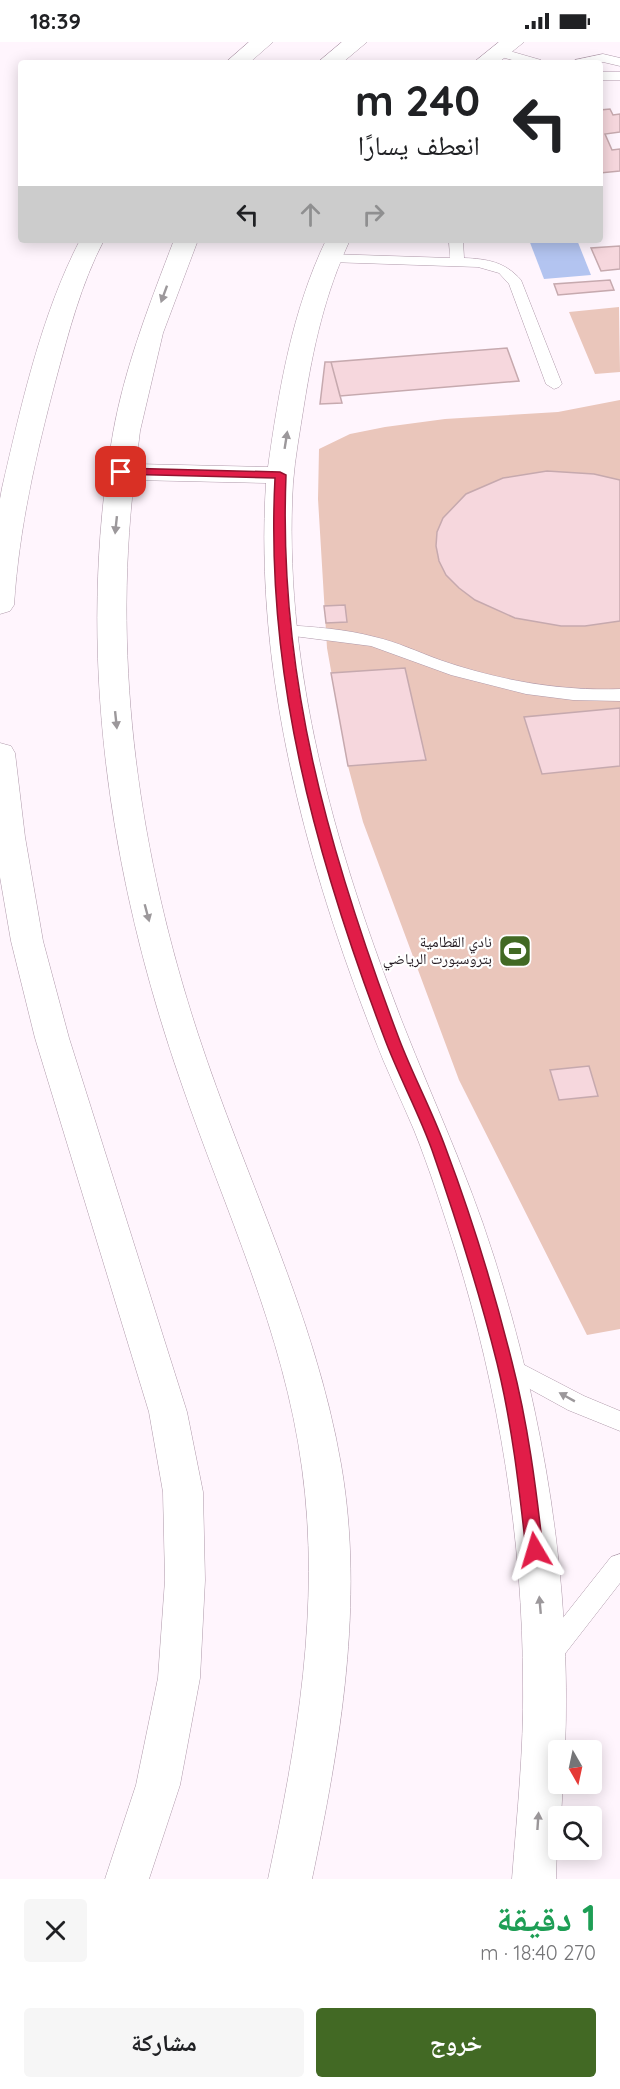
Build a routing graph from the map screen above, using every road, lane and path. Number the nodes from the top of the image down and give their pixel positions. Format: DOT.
graph roads {
  1 [pos="262,42"];
  2 [pos="356,42"];
  3 [pos="498,52"];
  4 [pos="617,58"];
  5 [pos="240,60"];
  6 [pos="332,60"];
  7 [pos="526,60"];
  8 [pos="591,60"];
  9 [pos="603,76"];
  10 [pos="620,76"];
  11 [pos="91,243"];
  12 [pos="185,243"];
  13 [pos="456,243"];
  14 [pos="334,249"];
  15 [pos="457,262"];
  16 [pos="554,384"];
  17 [pos="121,472"];
  18 [pos="280,475"];
  19 [pos="0,605"];
  20 [pos="284,630"];
  21 [pos="620,695"];
  22 [pos="0,753"];
  23 [pos="14,943"];
  24 [pos="505,1364"];
  25 [pos="620,1421"];
  26 [pos="620,1565"];
  27 [pos="544,1661"];
  28 [pos="127,1879"];
  29 [pos="290,1879"];
  30 [pos="534,1879"];
  1 -- 5 [label="street"];
  2 -- 6 [label="street"];
  3 -- 7 [label="lane"];
  4 -- 8 [label="lane"];
  9 -- 10 [label="lane"];
  11 -- 19 [label="street"];
  12 -- 17 [label="street, one-way"];
  13 -- 15 [label="lane"];
  14 -- 15 [label="lane"];
  18 -- 14 [label="street, one-way"];
  15 -- 16 [label="lane"];
  17 -- 18 [label="street"];
  17 -- 29 [label="street, one-way"];
  18 -- 20 [label="street"];
  20 -- 21 [label="lane"];
  20 -- 24 [label="street"];
  22 -- 23 [label="street"];
  23 -- 28 [label="street"];
  25 -- 24 [label="lane, one-way"];
  27 -- 24 [label="street, one-way"];
  26 -- 27 [label="lane"];
  30 -- 27 [label="street, one-way"];
}
